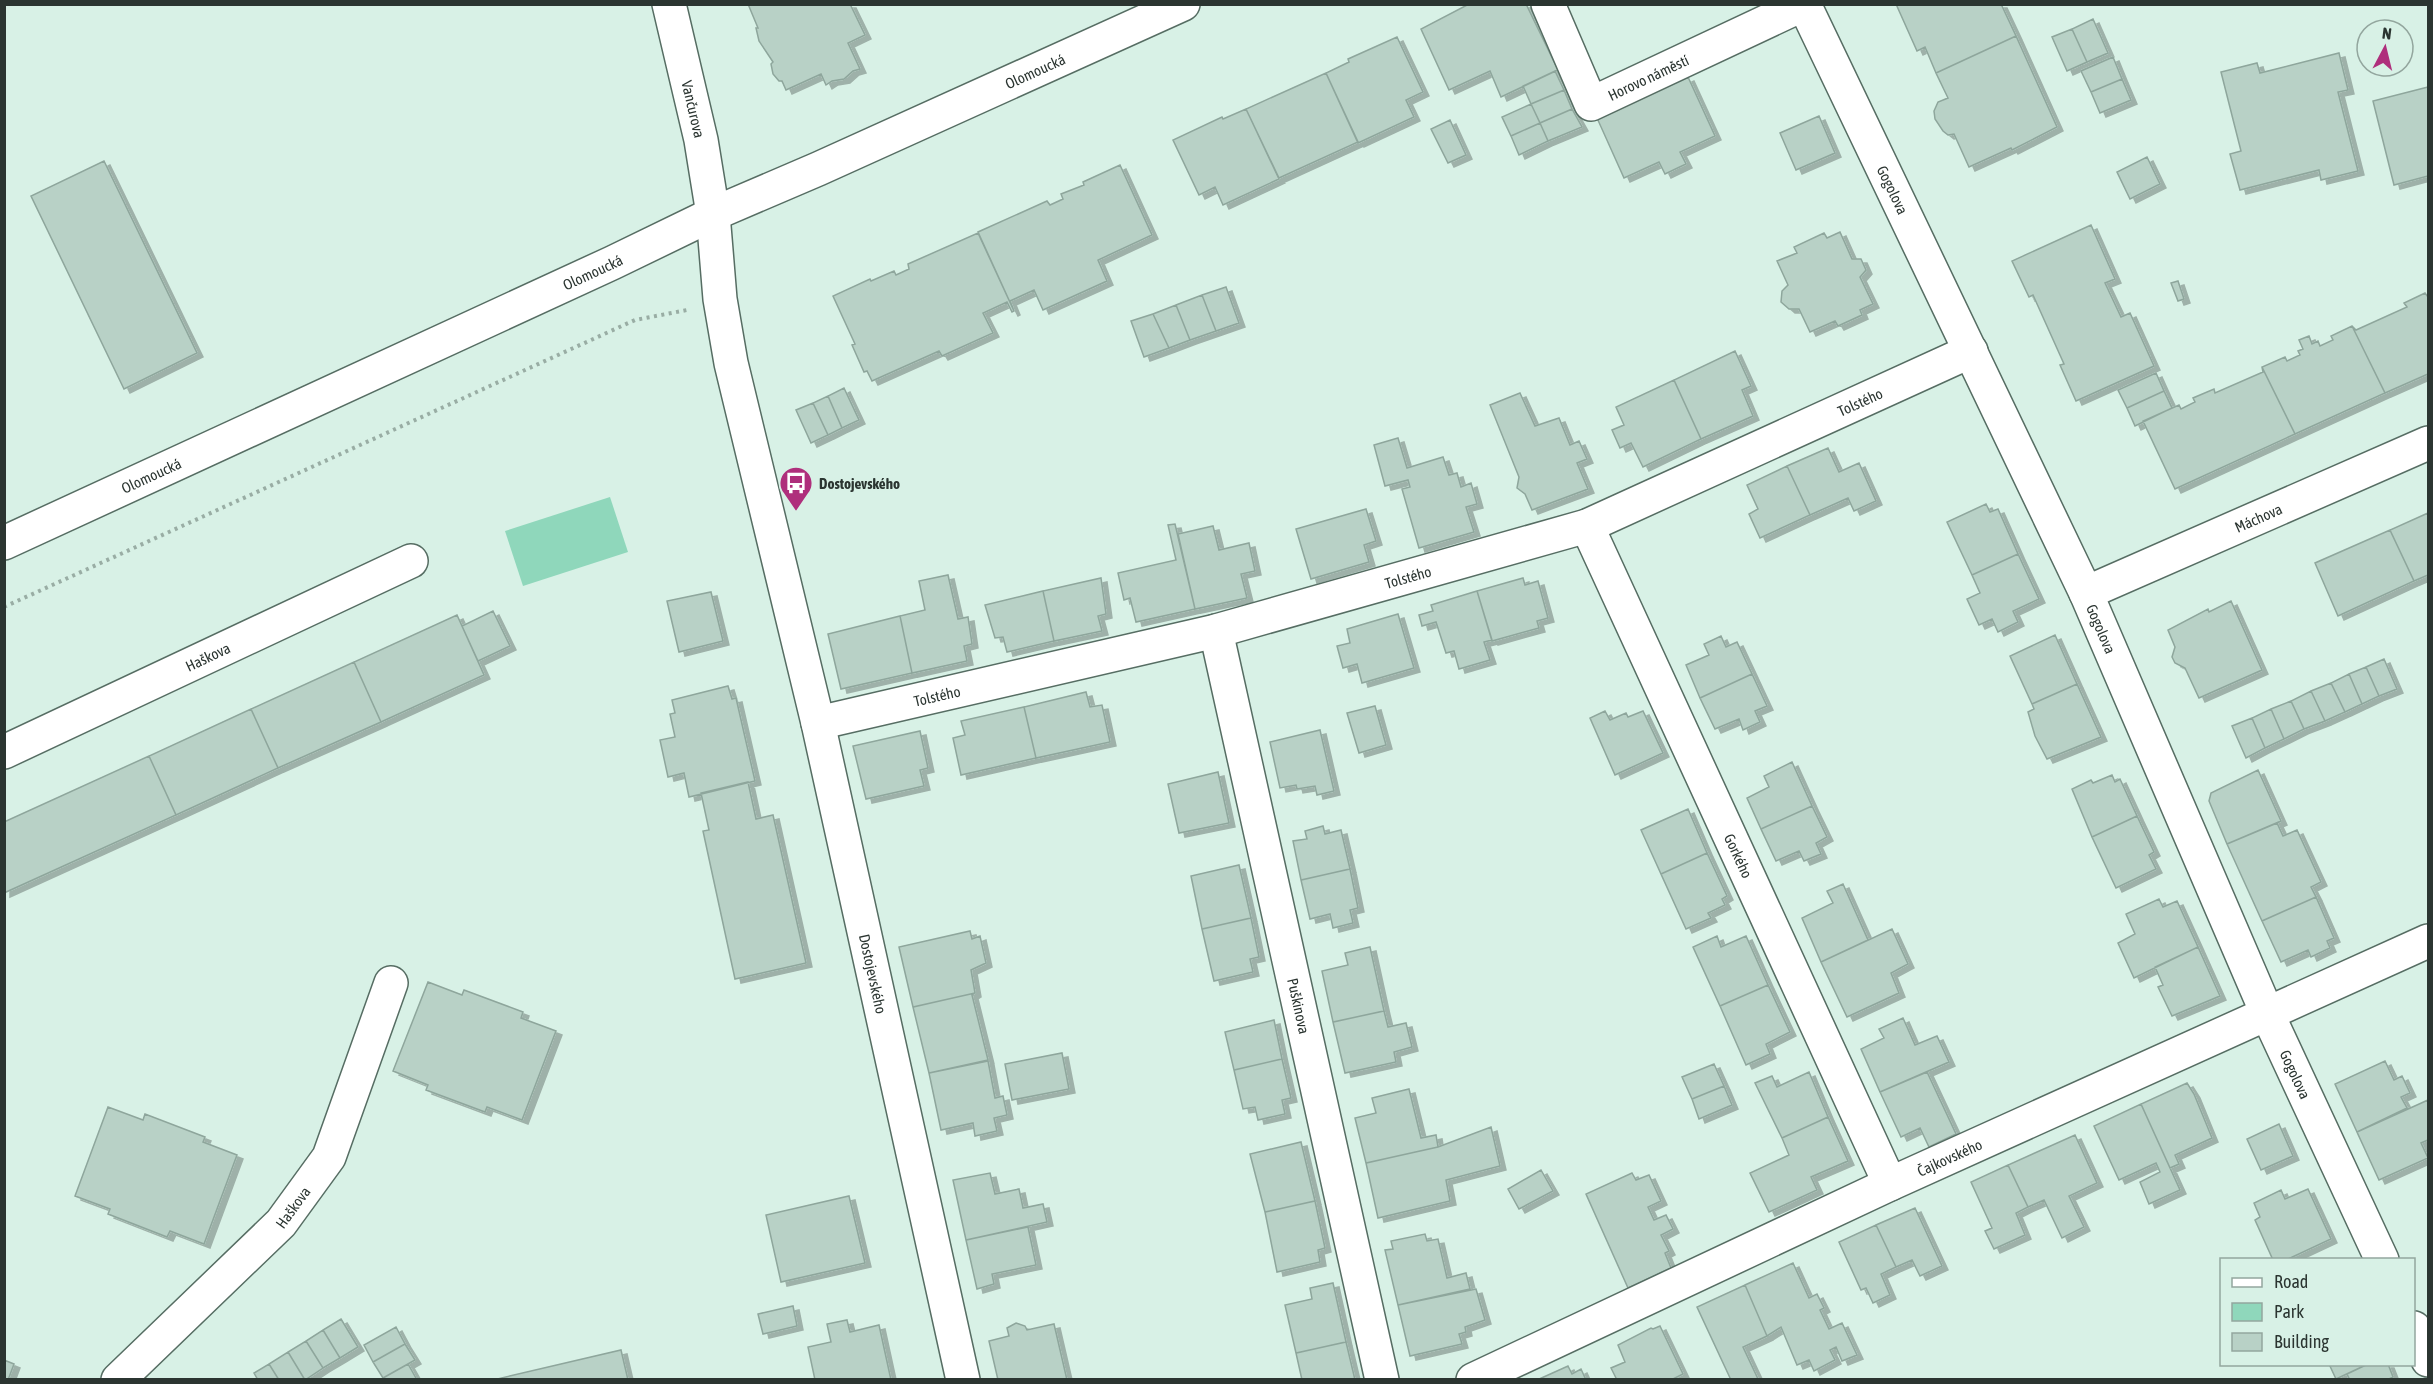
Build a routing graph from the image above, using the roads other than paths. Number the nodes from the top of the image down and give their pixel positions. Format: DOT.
graph roads {
  1 [pos="669,4"];
  2 [pos="1183,4"];
  3 [pos="1548,4"];
  4 [pos="1804,4"];
  5 [pos="712,214"];
  6 [pos="1971,351"];
  7 [pos="2428,442"];
  8 [pos="1587,526"];
  9 [pos="4,543"];
  10 [pos="411,561"];
  11 [pos="2086,593"];
  12 [pos="1216,631"];
  13 [pos="818,723"];
  14 [pos="4,752"];
  15 [pos="2428,941"];
  16 [pos="391,983"];
  17 [pos="2267,1013"];
  18 [pos="1890,1184"];
  19 [pos="2381,1258"];
  20 [pos="2415,1330"];
  21 [pos="2428,1360"];
  22 [pos="118,1380"];
  23 [pos="963,1380"];
  24 [pos="1382,1380"];
  25 [pos="1473,1380"];
  1 -- 5 [label="street, Vančurova"];
  2 -- 5 [label="street, Olomoucká"];
  3 -- 4 [label="street, Horovo náměstí"];
  4 -- 6 [label="street, Gogolova"];
  5 -- 9 [label="street, Olomoucká"];
  5 -- 13 [label="street, Dostojevského"];
  6 -- 8 [label="street, Tolstého"];
  6 -- 11 [label="street, Gogolova"];
  7 -- 11 [label="street, Máchova"];
  8 -- 12 [label="street, Tolstého"];
  8 -- 18 [label="street, Gorkého"];
  10 -- 14 [label="street, Haškova"];
  11 -- 17 [label="street, Gogolova"];
  12 -- 13 [label="street, Tolstého"];
  12 -- 24 [label="street, Puškinova"];
  13 -- 23 [label="street, Dostojevského"];
  15 -- 17 [label="street, Čajkovského"];
  16 -- 22 [label="street, Haškova"];
  17 -- 18 [label="street, Čajkovského"];
  17 -- 19 [label="street, Gogolova"];
  18 -- 25 [label="street, Čajkovského"];
  20 -- 21 [label="street"];
}
